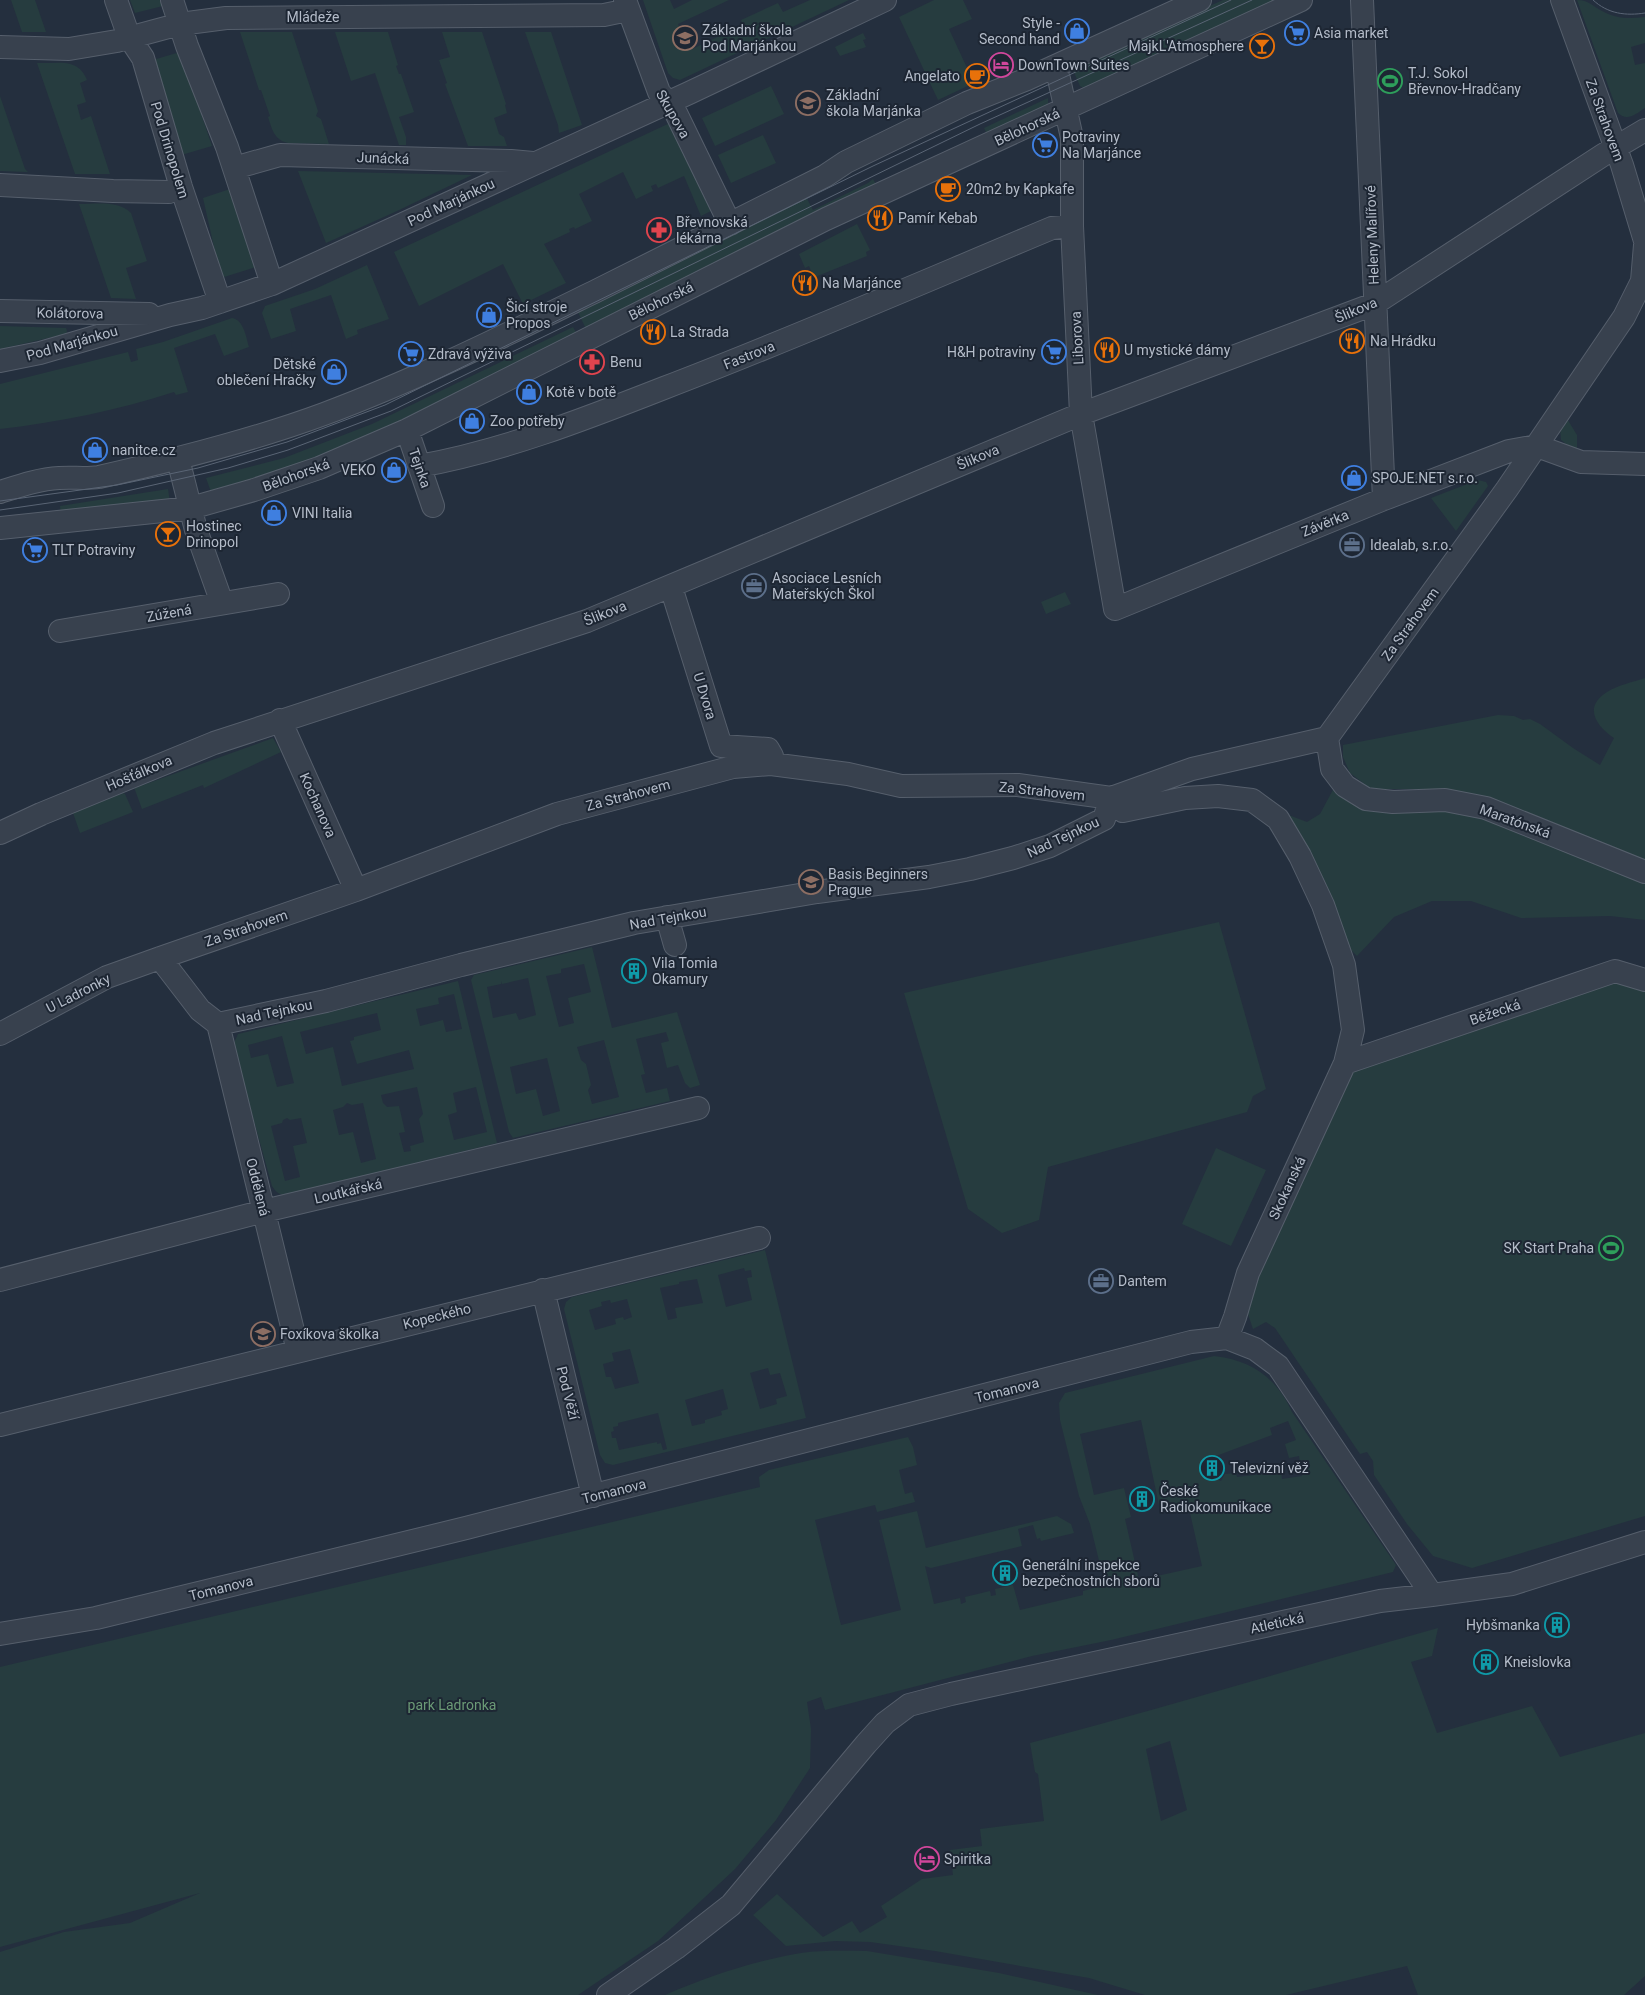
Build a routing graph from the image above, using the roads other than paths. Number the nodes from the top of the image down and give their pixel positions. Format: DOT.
graph roads {
  1 [pos="116,0"];
  2 [pos="172,0"];
  3 [pos="886,0"];
  4 [pos="1200,0"];
  5 [pos="1301,0"];
  6 [pos="1362,0"];
  7 [pos="1562,0"];
  8 [pos="627,5"];
  9 [pos="180,24"];
  10 [pos="129,37"];
  11 [pos="0,47"];
  12 [pos="1053,67"];
  13 [pos="667,103"];
  14 [pos="1066,108"];
  15 [pos="1645,130"];
  16 [pos="1615,147"];
  17 [pos="535,163"];
  18 [pos="234,168"];
  19 [pos="0,185"];
  20 [pos="180,187"];
  21 [pos="730,224"];
  22 [pos="1072,226"];
  23 [pos="1645,243"];
  24 [pos="1644,279"];
  25 [pos="272,284"];
  26 [pos="220,302"];
  27 [pos="1374,304"];
  28 [pos="0,311"];
  29 [pos="79,313"];
  30 [pos="170,315"];
  31 [pos="87,339"];
  32 [pos="0,361"];
  33 [pos="1081,414"];
  34 [pos="406,430"];
  35 [pos="1537,446"];
  36 [pos="178,459"];
  37 [pos="1645,464"];
  38 [pos="419,466"];
  39 [pos="0,492"];
  40 [pos="1384,499"];
  41 [pos="433,506"];
  42 [pos="190,508"];
  43 [pos="0,528"];
  44 [pos="671,587"];
  45 [pos="278,594"];
  46 [pos="222,602"];
  47 [pos="1115,609"];
  48 [pos="60,632"];
  49 [pos="280,720"];
  50 [pos="1327,738"];
  51 [pos="770,764"];
  52 [pos="1111,798"];
  53 [pos="4,829"];
  54 [pos="1645,872"];
  55 [pos="356,890"];
  56 [pos="667,917"];
  57 [pos="675,945"];
  58 [pos="160,958"];
  59 [pos="1645,980"];
  60 [pos="218,1024"];
  61 [pos="0,1034"];
  62 [pos="1345,1063"];
  63 [pos="698,1108"];
  64 [pos="264,1211"];
  65 [pos="759,1238"];
  66 [pos="0,1280"];
  67 [pos="543,1290"];
  68 [pos="1226,1338"];
  69 [pos="298,1351"];
  70 [pos="0,1425"];
  71 [pos="593,1496"];
  72 [pos="1645,1542"];
  73 [pos="1432,1595"];
  74 [pos="0,1634"];
  75 [pos="608,1995"];
  1 -- 10 [label="street, Pod Drinopolem"];
  2 -- 9 [label="street"];
  3 -- 13 [label="street, Pod Marjánkou"];
  4 -- 12 [label="street"];
  5 -- 14 [label="street, Bělohorská"];
  6 -- 27 [label="street, Heleny Malířové"];
  7 -- 16 [label="street, Za Strahovem"];
  8 -- 9 [label="street, Mládeže"];
  8 -- 13 [label="street, Skupova"];
  9 -- 10 [label="street, Mládeže"];
  9 -- 18 [label="street"];
  10 -- 11 [label="street, Mládeže"];
  10 -- 20 [label="street, Pod Drinopolem"];
  12 -- 14 [label="street, Liborova"];
  12 -- 21 [label="street"];
  13 -- 17 [label="street, Pod Marjánkou"];
  13 -- 21 [label="street, Skupova"];
  14 -- 22 [label="street, Liborova"];
  14 -- 34 [label="street, Bělohorská"];
  15 -- 16 [label="street, Šlikova"];
  16 -- 23 [label="street, Za Strahovem"];
  16 -- 27 [label="street, Šlikova"];
  17 -- 18 [label="street, Junácká"];
  17 -- 25 [label="street, Pod Marjánkou"];
  18 -- 25 [label="street"];
  19 -- 20 [label="street"];
  20 -- 26 [label="street, Pod Drinopolem"];
  21 -- 36 [label="street"];
  22 -- 33 [label="street, Liborova"];
  22 -- 38 [label="street, Fastrova"];
  23 -- 24 [label="street, Za Strahovem"];
  24 -- 35 [label="street, Za Strahovem"];
  25 -- 26 [label="street, Pod Marjánkou"];
  26 -- 30 [label="street, Pod Marjánkou"];
  27 -- 33 [label="street, Šlikova"];
  27 -- 40 [label="street, Heleny Malířové"];
  28 -- 29 [label="street, Kolátorova"];
  29 -- 30 [label="street, Kolátorova"];
  29 -- 31 [label="street"];
  30 -- 31 [label="street, Pod Marjánkou"];
  31 -- 32 [label="street, Pod Marjánkou"];
  33 -- 44 [label="street, Šlikova"];
  33 -- 47 [label="street, Liborova"];
  34 -- 38 [label="street, Tejnka"];
  34 -- 42 [label="street, Bělohorská"];
  35 -- 37 [label="street"];
  35 -- 40 [label="street, Závěrka"];
  35 -- 50 [label="street, Za Strahovem"];
  36 -- 39 [label="street"];
  36 -- 42 [label="street"];
  38 -- 41 [label="street, Tejnka"];
  40 -- 47 [label="street, Závěrka"];
  42 -- 43 [label="street, Bělohorská"];
  42 -- 46 [label="street"];
  44 -- 49 [label="street, Šlikova"];
  44 -- 51 [label="street, U Dvora"];
  45 -- 46 [label="street, Zúžená"];
  46 -- 48 [label="street, Zúžená"];
  49 -- 53 [label="street, Hošťálkova"];
  49 -- 55 [label="street, Kochanova"];
  50 -- 52 [label="street, Za Strahovem"];
  50 -- 54 [label="street, Maratónská"];
  51 -- 52 [label="street, Za Strahovem"];
  51 -- 55 [label="street, Za Strahovem"];
  52 -- 56 [label="street, Nad Tejnkou"];
  52 -- 62 [label="street, Skokanská"];
  55 -- 58 [label="street, Za Strahovem"];
  56 -- 57 [label="street"];
  56 -- 60 [label="street, Nad Tejnkou"];
  58 -- 60 [label="street, Nad Tejnkou"];
  58 -- 61 [label="street, U Ladronky"];
  59 -- 62 [label="street, Běžecká"];
  60 -- 64 [label="street, Oddělená"];
  62 -- 68 [label="street, Skokanská"];
  63 -- 64 [label="street, Loutkářská"];
  64 -- 66 [label="street, Loutkářská"];
  64 -- 69 [label="street, Oddělená"];
  65 -- 67 [label="street, Kopeckého"];
  67 -- 69 [label="street, Kopeckého"];
  67 -- 71 [label="street, Pod Věží"];
  68 -- 71 [label="street, Tomanova"];
  68 -- 73 [label="street"];
  69 -- 70 [label="street, Kopeckého"];
  71 -- 74 [label="street, Tomanova"];
  72 -- 73 [label="street, Atletická"];
  73 -- 75 [label="street, Atletická"];
}
